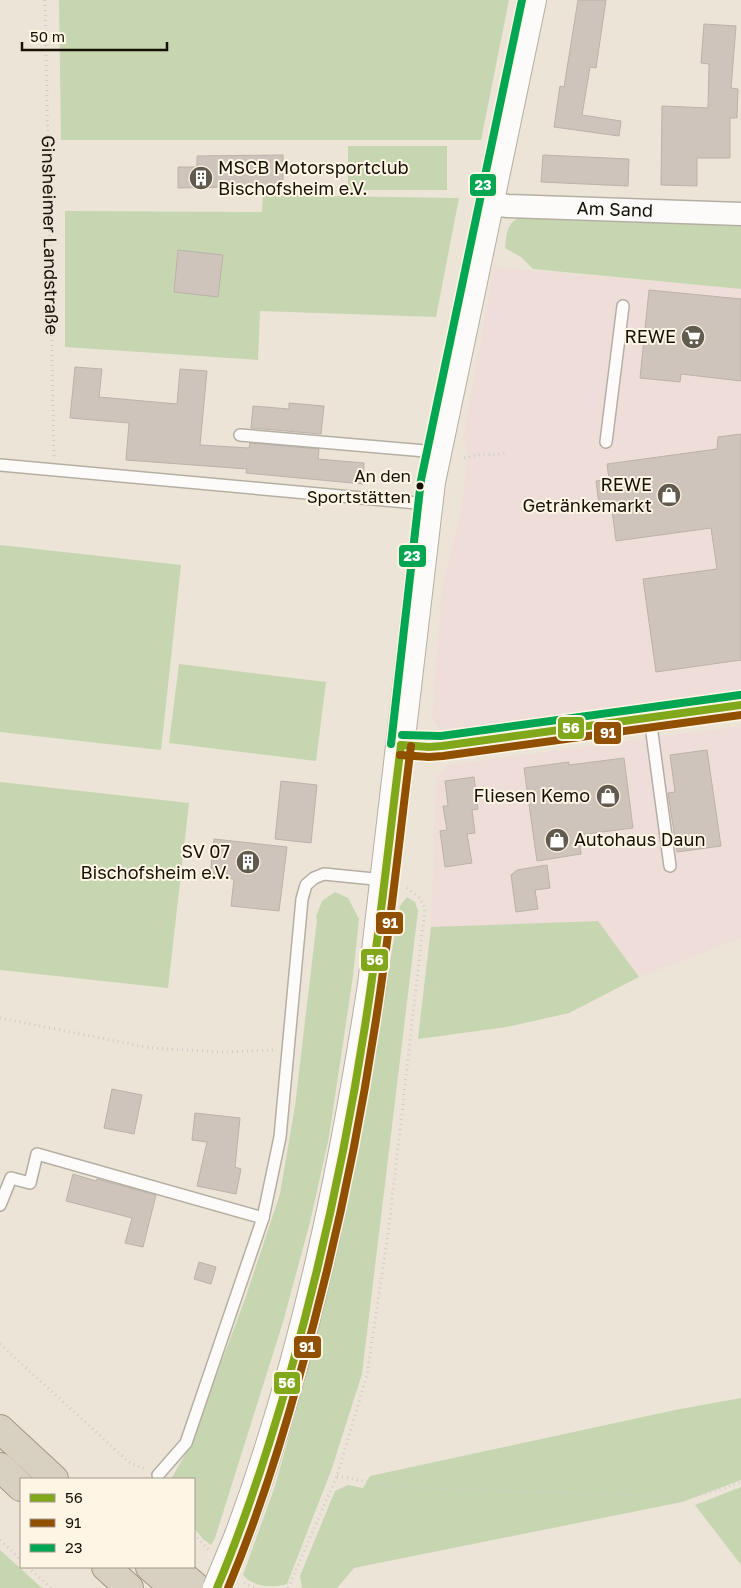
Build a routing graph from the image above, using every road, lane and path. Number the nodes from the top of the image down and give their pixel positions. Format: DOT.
graph roads {
  1 [pos="45,0"];
  2 [pos="532,0"];
  3 [pos="489,204"];
  4 [pos="741,214"];
  5 [pos="623,306"];
  6 [pos="240,434"];
  7 [pos="606,442"];
  8 [pos="437,452"];
  9 [pos="507,453"];
  10 [pos="464,458"];
  11 [pos="0,464"];
  12 [pos="54,470"];
  13 [pos="428,504"];
  14 [pos="741,705"];
  15 [pos="650,718"];
  16 [pos="401,745"];
  17 [pos="670,866"];
  18 [pos="384,880"];
  19 [pos="0,1018"];
  20 [pos="288,1049"];
  21 [pos="0,1205"];
  22 [pos="263,1218"];
  23 [pos="0,1344"];
  24 [pos="5,1434"];
  25 [pos="0,1468"];
  26 [pos="158,1475"];
  27 [pos="338,1476"];
  28 [pos="53,1478"];
  29 [pos="65,1478"];
  30 [pos="741,1482"];
  31 [pos="20,1486"];
  32 [pos="0,1540"];
  33 [pos="20,1559"];
  34 [pos="29,1568"];
  35 [pos="107,1568"];
  36 [pos="151,1568"];
  37 [pos="174,1568"];
  38 [pos="51,1588"];
  39 [pos="128,1588"];
  40 [pos="174,1588"];
  41 [pos="197,1588"];
  42 [pos="217,1588"];
  43 [pos="288,1588"];
  1 -- 12 [label="path, Ginsheimer Landstraße"];
  2 -- 3 [label="main road"];
  3 -- 4 [label="street, Am Sand"];
  3 -- 8 [label="main road"];
  5 -- 7 [label="lane"];
  6 -- 8 [label="lane"];
  8 -- 13 [label="main road"];
  9 -- 10 [label="path"];
  11 -- 12 [label="lane"];
  12 -- 13 [label="lane"];
  13 -- 16 [label="main road"];
  14 -- 15 [label="street"];
  15 -- 16 [label="street"];
  15 -- 17 [label="lane"];
  16 -- 18 [label="main road"];
  18 -- 20 [label="lane"];
  18 -- 27 [label="path"];
  18 -- 42 [label="main road, bridge"];
  19 -- 20 [label="path"];
  20 -- 22 [label="lane"];
  21 -- 22 [label="lane"];
  22 -- 26 [label="lane"];
  23 -- 26 [label="path"];
  24 -- 28 [label="highway"];
  24 -- 29 [label="highway"];
  25 -- 31 [label="highway"];
  27 -- 30 [label="path"];
  27 -- 43 [label="path"];
  32 -- 33 [label="path"];
  34 -- 38 [label="path"];
  35 -- 39 [label="highway"];
  36 -- 40 [label="highway"];
  37 -- 41 [label="highway"];
}
